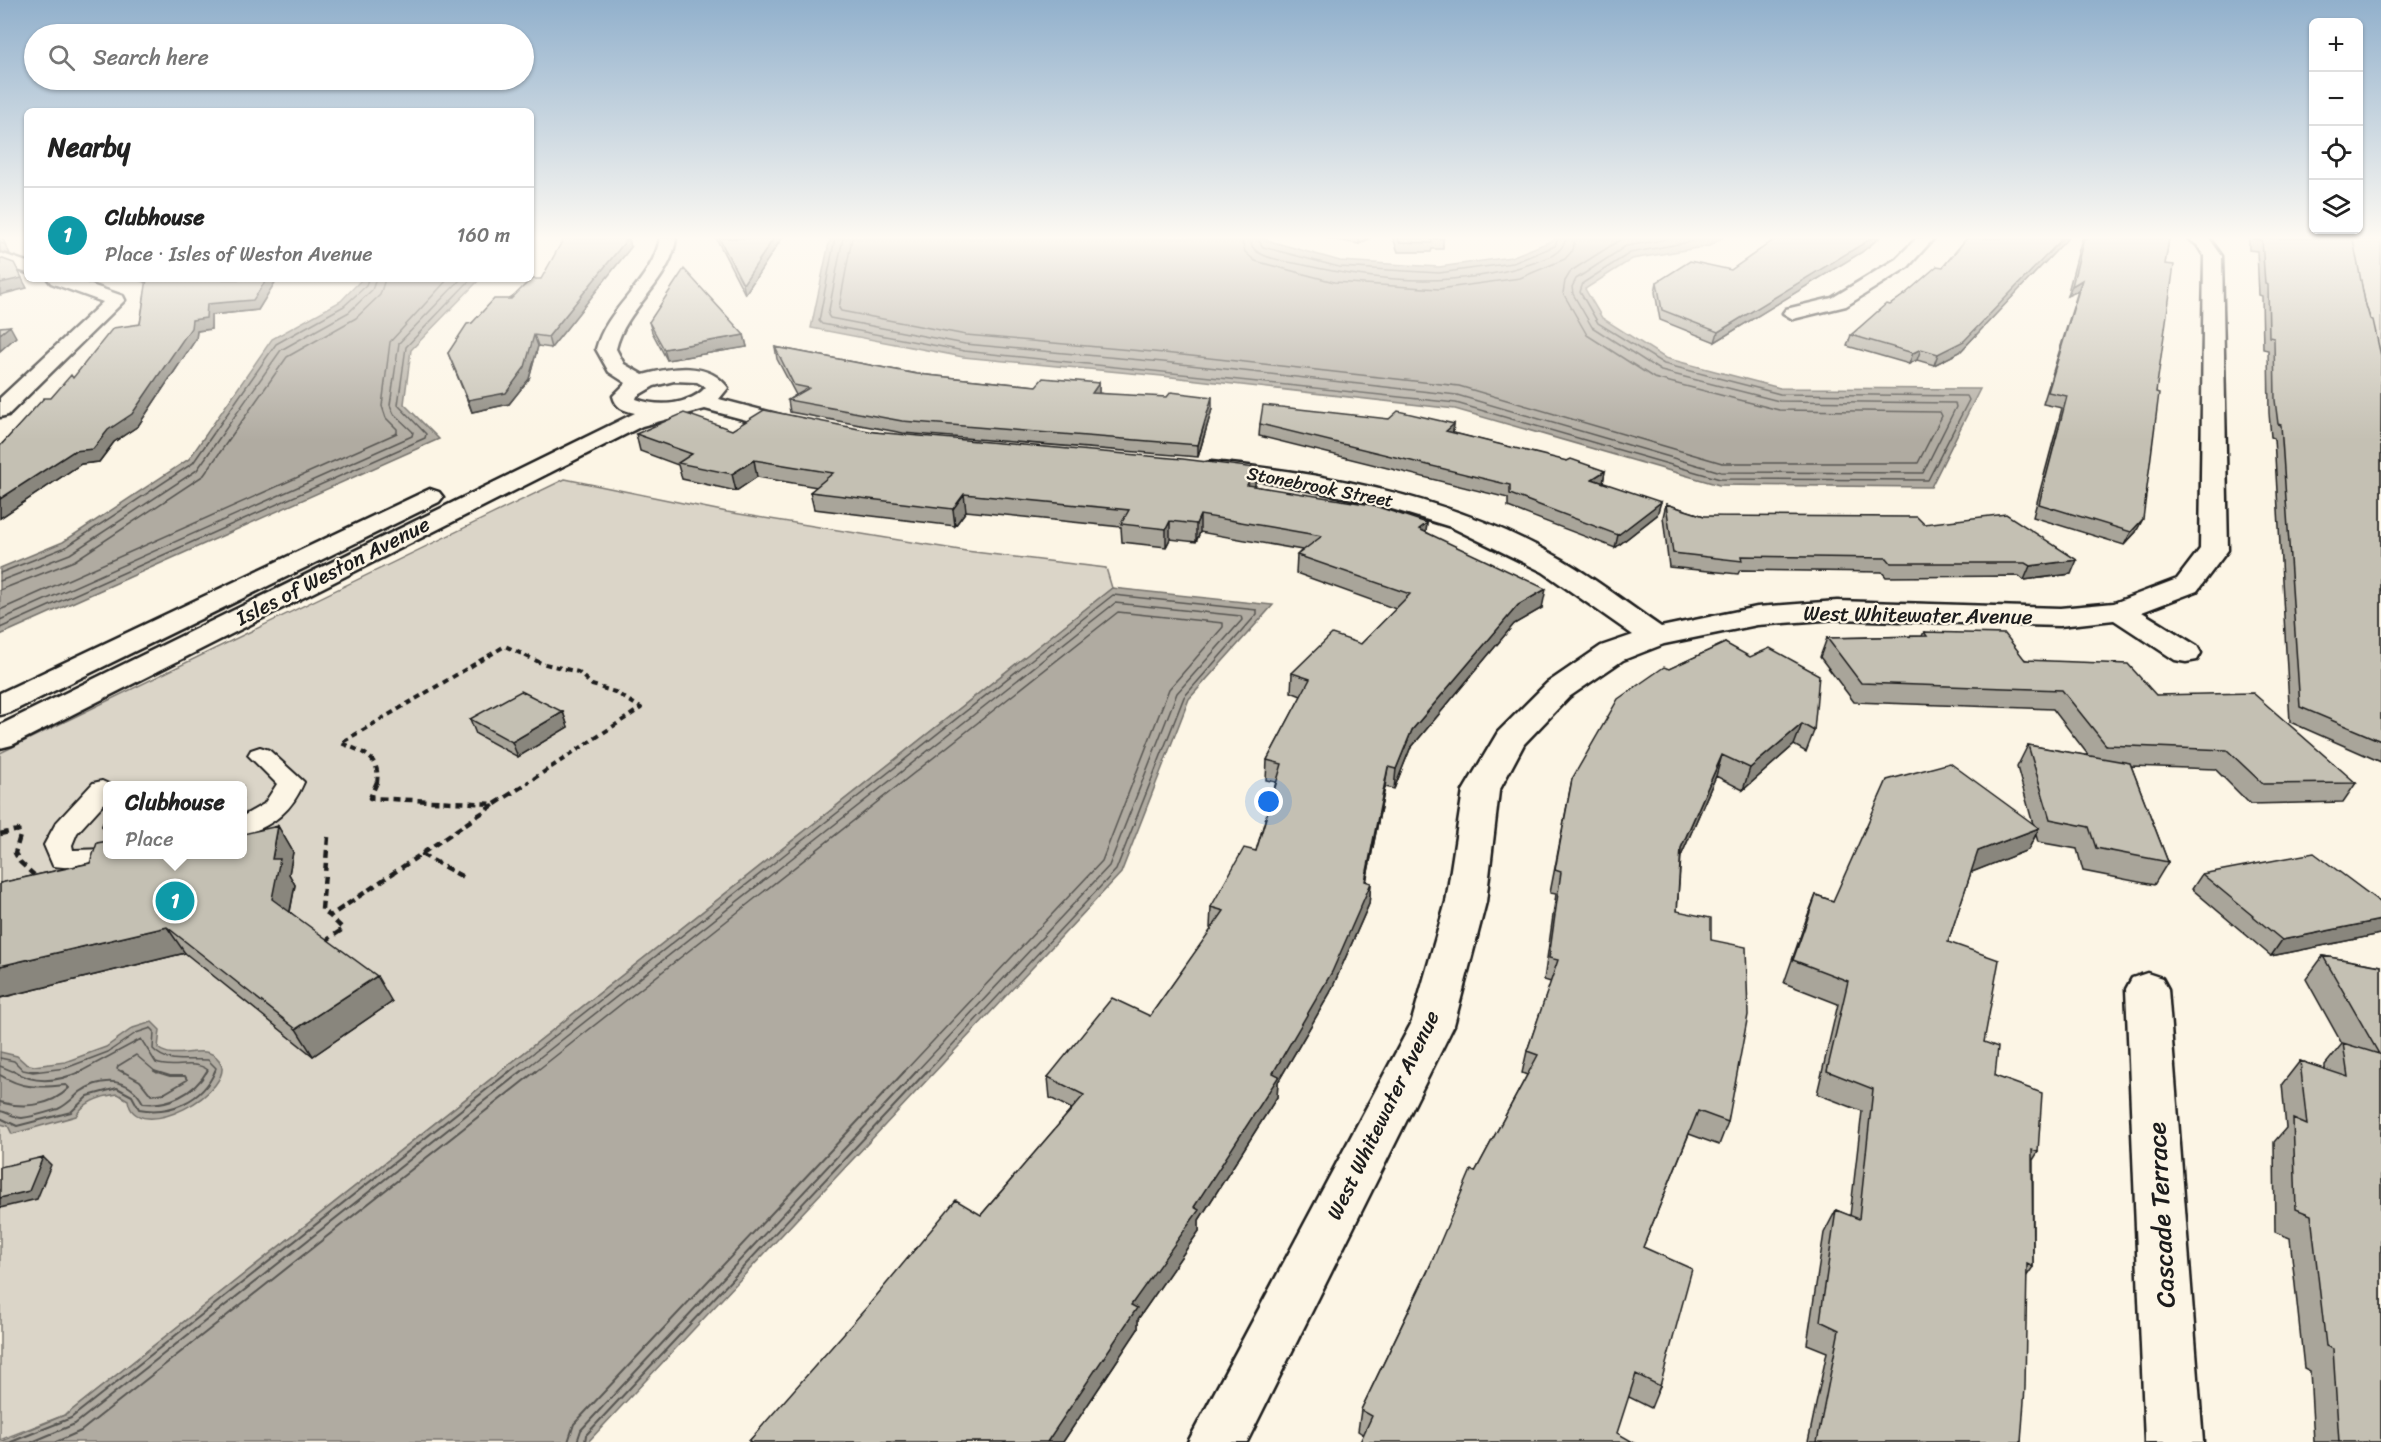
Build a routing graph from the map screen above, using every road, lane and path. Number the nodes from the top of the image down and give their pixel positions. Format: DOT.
graph roads {
  1 [pos="110,305"];
  2 [pos="630,305"];
  3 [pos="1825,305"];
  4 [pos="2213,305"];
  5 [pos="1793,313"];
  6 [pos="634,393"];
  7 [pos="702,402"];
  8 [pos="0,410"];
  9 [pos="668,410"];
  10 [pos="825,431"];
  11 [pos="1183,466"];
  12 [pos="2119,610"];
  13 [pos="1656,637"];
  14 [pos="2186,653"];
  15 [pos="0,705"];
  16 [pos="0,738"];
  17 [pos="260,755"];
  18 [pos="102,789"];
  19 [pos="495,804"];
  20 [pos="247,824"];
  21 [pos="328,837"];
  22 [pos="421,854"];
  23 [pos="104,859"];
  24 [pos="464,877"];
  25 [pos="330,916"];
  26 [pos="319,946"];
  27 [pos="2147,989"];
  28 [pos="1217,1442"];
  29 [pos="2174,1442"];
  1 -- 8 [label="street"];
  2 -- 6 [label="street"];
  3 -- 5 [label="street"];
  4 -- 12 [label="street, West Whitewater Avenue"];
  6 -- 7 [label="street, Isles of Weston Avenue"];
  6 -- 9 [label="street"];
  6 -- 15 [label="street, Isles of Weston Avenue"];
  7 -- 9 [label="street"];
  7 -- 10 [label="street"];
  9 -- 16 [label="street, Isles of Weston Avenue"];
  11 -- 13 [label="street, Stonebrook Street"];
  12 -- 13 [label="street, West Whitewater Avenue"];
  12 -- 14 [label="street"];
  13 -- 28 [label="street, West Whitewater Avenue"];
  17 -- 20 [label="lane"];
  18 -- 23 [label="lane"];
  19 -- 19 [label="path"];
  19 -- 22 [label="path"];
  21 -- 25 [label="path"];
  22 -- 24 [label="path"];
  22 -- 25 [label="path"];
  25 -- 26 [label="path"];
  27 -- 29 [label="street, Cascade Terrace"];
}
